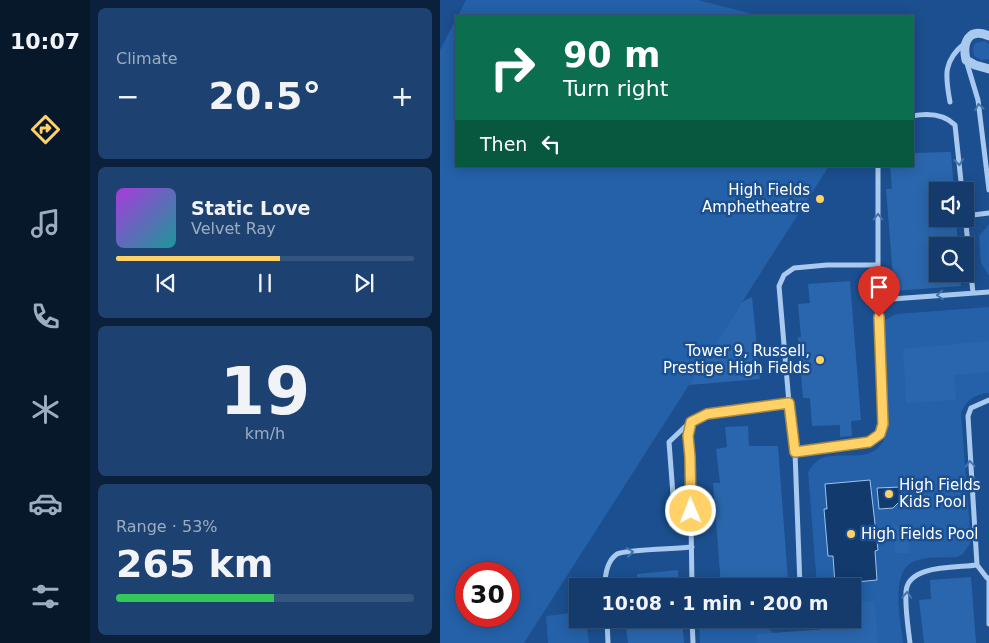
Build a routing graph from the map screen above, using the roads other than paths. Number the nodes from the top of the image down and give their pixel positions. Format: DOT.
graph roads {
  1 [pos="989,36"];
  2 [pos="965,43"];
  3 [pos="966,60"];
  4 [pos="989,69"];
  5 [pos="950,102"];
  6 [pos="914,116"];
  7 [pos="878,167"];
  8 [pos="961,182"];
  9 [pos="989,190"];
  10 [pos="989,213"];
  11 [pos="974,214"];
  12 [pos="966,227"];
  13 [pos="878,266"];
  14 [pos="989,292"];
  15 [pos="972,293"];
  16 [pos="878,300"];
  17 [pos="989,400"];
  18 [pos="789,403"];
  19 [pos="691,422"];
  20 [pos="795,452"];
  21 [pos="676,520"];
  22 [pos="692,547"];
  23 [pos="977,565"];
  24 [pos="605,578"];
  25 [pos="692,578"];
  26 [pos="800,578"];
  27 [pos="988,578"];
  28 [pos="989,624"];
  29 [pos="607,628"];
  30 [pos="692,628"];
  31 [pos="608,643"];
  32 [pos="693,643"];
  33 [pos="910,643"];
  1 -- 2 [label="street"];
  2 -- 3 [label="street"];
  2 -- 5 [label="street"];
  3 -- 4 [label="street"];
  9 -- 3 [label="street, one-way"];
  6 -- 8 [label="street, one-way"];
  13 -- 7 [label="street, one-way"];
  10 -- 11 [label="street"];
  12 -- 15 [label="street"];
  13 -- 16 [label="street"];
  13 -- 18 [label="street"];
  14 -- 15 [label="street"];
  15 -- 16 [label="street, one-way"];
  16 -- 20 [label="street"];
  23 -- 17 [label="street, one-way"];
  18 -- 19 [label="street"];
  18 -- 20 [label="street"];
  19 -- 21 [label="street"];
  19 -- 22 [label="street"];
  20 -- 26 [label="street"];
  24 -- 22 [label="street, one-way"];
  22 -- 25 [label="street"];
  23 -- 27 [label="street"];
  33 -- 23 [label="street, one-way"];
  27 -- 28 [label="street"];
  29 -- 31 [label="street"];
  30 -- 32 [label="street"];
}
